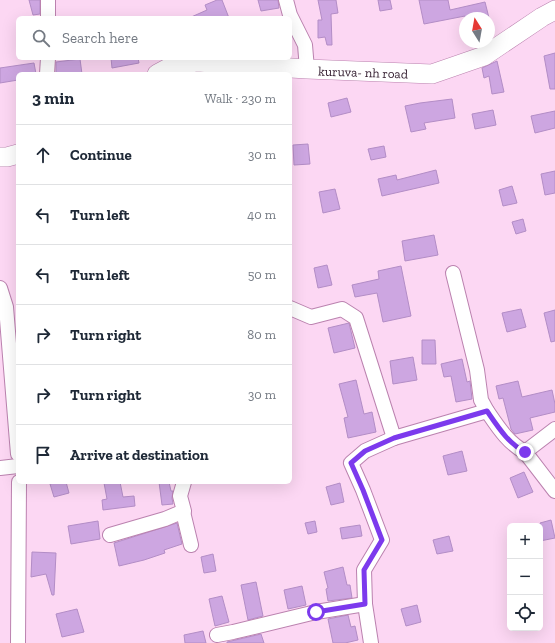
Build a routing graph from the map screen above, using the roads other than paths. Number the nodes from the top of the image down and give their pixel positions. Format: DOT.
graph roads {
  1 [pos="48,0"];
  2 [pos="286,0"];
  3 [pos="555,10"];
  4 [pos="48,16"];
  5 [pos="290,16"];
  6 [pos="292,19"];
  7 [pos="48,60"];
  8 [pos="307,69"];
  9 [pos="47,72"];
  10 [pos="161,72"];
  11 [pos="16,155"];
  12 [pos="0,157"];
  13 [pos="453,273"];
  14 [pos="0,288"];
  15 [pos="292,309"];
  16 [pos="16,398"];
  17 [pos="487,411"];
  18 [pos="555,428"];
  19 [pos="394,438"];
  20 [pos="525,452"];
  21 [pos="16,466"];
  22 [pos="0,468"];
  23 [pos="19,484"];
  24 [pos="183,484"];
  25 [pos="555,491"];
  26 [pos="183,512"];
  27 [pos="110,535"];
  28 [pos="191,544"];
  29 [pos="365,604"];
  30 [pos="217,634"];
  31 [pos="18,643"];
  32 [pos="371,643"];
  1 -- 4 [label="street"];
  2 -- 5 [label="street"];
  3 -- 8 [label="main road, kuruva- nh road"];
  6 -- 8 [label="street"];
  7 -- 9 [label="street"];
  8 -- 10 [label="main road, kuruva- nh road"];
  11 -- 12 [label="main road"];
  13 -- 17 [label="street"];
  14 -- 16 [label="street"];
  15 -- 19 [label="street"];
  17 -- 19 [label="street"];
  17 -- 20 [label="street"];
  18 -- 20 [label="street"];
  19 -- 29 [label="street"];
  20 -- 25 [label="street"];
  21 -- 22 [label="street"];
  23 -- 31 [label="street"];
  24 -- 26 [label="street"];
  26 -- 27 [label="street"];
  26 -- 28 [label="street"];
  29 -- 30 [label="street"];
  29 -- 32 [label="street"];
}
